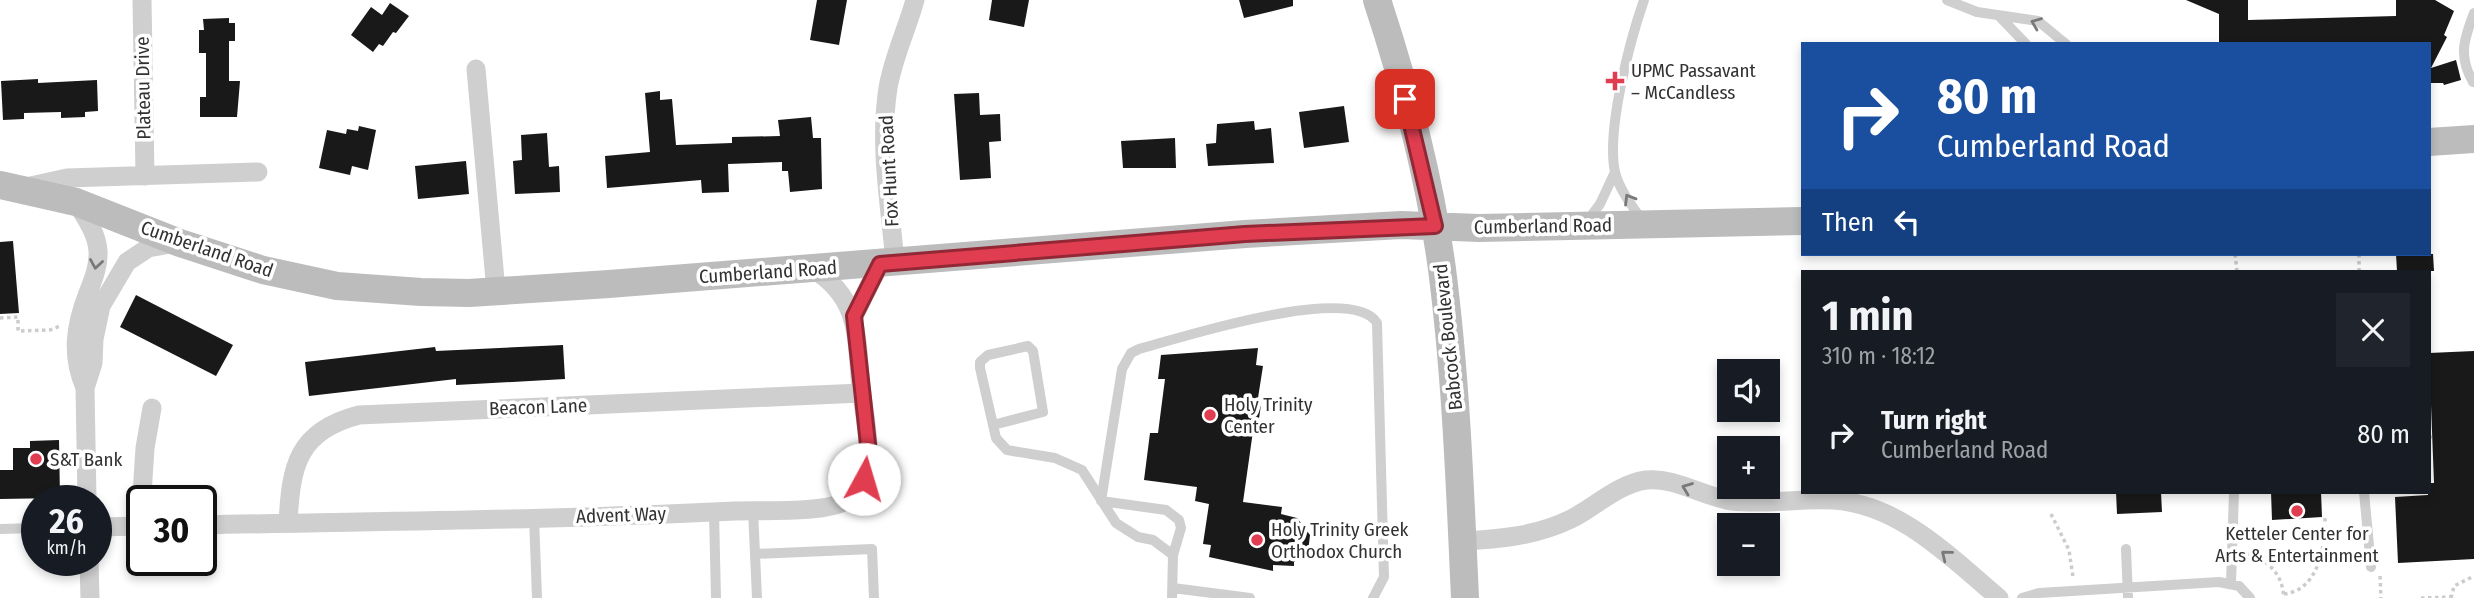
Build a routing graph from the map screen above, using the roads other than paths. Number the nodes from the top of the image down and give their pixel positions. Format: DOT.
graph roads {
  1 [pos="142,0"];
  2 [pos="915,0"];
  3 [pos="1377,0"];
  4 [pos="1644,0"];
  5 [pos="1947,0"];
  6 [pos="2474,13"];
  7 [pos="2000,17"];
  8 [pos="2024,42"];
  9 [pos="2063,42"];
  10 [pos="476,69"];
  11 [pos="2473,82"];
  12 [pos="2474,139"];
  13 [pos="2431,142"];
  14 [pos="258,172"];
  15 [pos="1615,172"];
  16 [pos="145,176"];
  17 [pos="11,187"];
  18 [pos="76,202"];
  19 [pos="1801,221"];
  20 [pos="1646,225"];
  21 [pos="1435,226"];
  22 [pos="1582,227"];
  23 [pos="180,243"];
  24 [pos="888,263"];
  25 [pos="813,269"];
  26 [pos="496,291"];
  27 [pos="854,316"];
  28 [pos="85,388"];
  29 [pos="862,393"];
  30 [pos="152,408"];
  31 [pos="993,425"];
  32 [pos="87,485"];
  33 [pos="143,485"];
  34 [pos="2234,494"];
  35 [pos="2364,494"];
  36 [pos="1101,500"];
  37 [pos="753,510"];
  38 [pos="714,512"];
  39 [pos="534,517"];
  40 [pos="288,523"];
  41 [pos="217,525"];
  42 [pos="21,528"];
  43 [pos="0,529"];
  44 [pos="1463,541"];
  45 [pos="2126,549"];
  46 [pos="755,554"];
  47 [pos="1173,555"];
  48 [pos="2371,567"];
  49 [pos="89,576"];
  50 [pos="2231,583"];
  51 [pos="1173,593"];
  52 [pos="2127,593"];
  53 [pos="90,598"];
  54 [pos="537,598"];
  55 [pos="716,598"];
  56 [pos="757,598"];
  57 [pos="874,598"];
  58 [pos="1250,598"];
  59 [pos="1373,598"];
  60 [pos="1465,598"];
  61 [pos="1999,598"];
  62 [pos="2022,598"];
  63 [pos="2250,598"];
  1 -- 16 [label="street, Plateau Drive"];
  2 -- 24 [label="street, Fox Hunt Road"];
  3 -- 21 [label="main road, Babcock Boulevard"];
  4 -- 15 [label="lane"];
  5 -- 7 [label="lane"];
  6 -- 11 [label="lane"];
  7 -- 8 [label="lane"];
  9 -- 7 [label="lane, one-way"];
  10 -- 26 [label="street"];
  12 -- 13 [label="main road"];
  14 -- 16 [label="street"];
  20 -- 15 [label="lane, one-way"];
  15 -- 22 [label="lane"];
  16 -- 17 [label="street"];
  17 -- 18 [label="main road, Cumberland Road"];
  18 -- 23 [label="main road, Cumberland Road"];
  18 -- 28 [label="street, one-way"];
  19 -- 20 [label="main road, Cumberland Road"];
  20 -- 22 [label="main road, Cumberland Road"];
  21 -- 22 [label="main road, Cumberland Road"];
  21 -- 24 [label="main road, Cumberland Road"];
  21 -- 44 [label="main road, Babcock Boulevard"];
  23 -- 26 [label="main road, Cumberland Road"];
  23 -- 28 [label="street"];
  24 -- 25 [label="main road, Cumberland Road"];
  24 -- 27 [label="street"];
  25 -- 26 [label="main road, Cumberland Road"];
  25 -- 27 [label="street, Advent Way"];
  27 -- 29 [label="street, Advent Way"];
  28 -- 32 [label="street"];
  29 -- 37 [label="street, Advent Way"];
  29 -- 40 [label="street, Beacon Lane"];
  30 -- 33 [label="street"];
  31 -- 31 [label="lane"];
  31 -- 36 [label="lane"];
  34 -- 50 [label="lane"];
  35 -- 48 [label="lane"];
  36 -- 47 [label="lane"];
  36 -- 47 [label="lane"];
  36 -- 59 [label="lane"];
  37 -- 38 [label="street, Advent Way"];
  37 -- 46 [label="lane"];
  38 -- 39 [label="street, Advent Way"];
  38 -- 55 [label="lane"];
  39 -- 40 [label="street, Advent Way"];
  39 -- 54 [label="lane"];
  40 -- 41 [label="street, Advent Way"];
  42 -- 43 [label="lane"];
  44 -- 60 [label="main road, Babcock Boulevard"];
  61 -- 44 [label="street, one-way"];
  45 -- 52 [label="lane"];
  46 -- 56 [label="lane"];
  46 -- 57 [label="lane"];
  47 -- 51 [label="lane"];
  49 -- 53 [label="street"];
  50 -- 52 [label="lane"];
  50 -- 63 [label="lane"];
  51 -- 58 [label="lane"];
  52 -- 62 [label="lane"];
}
